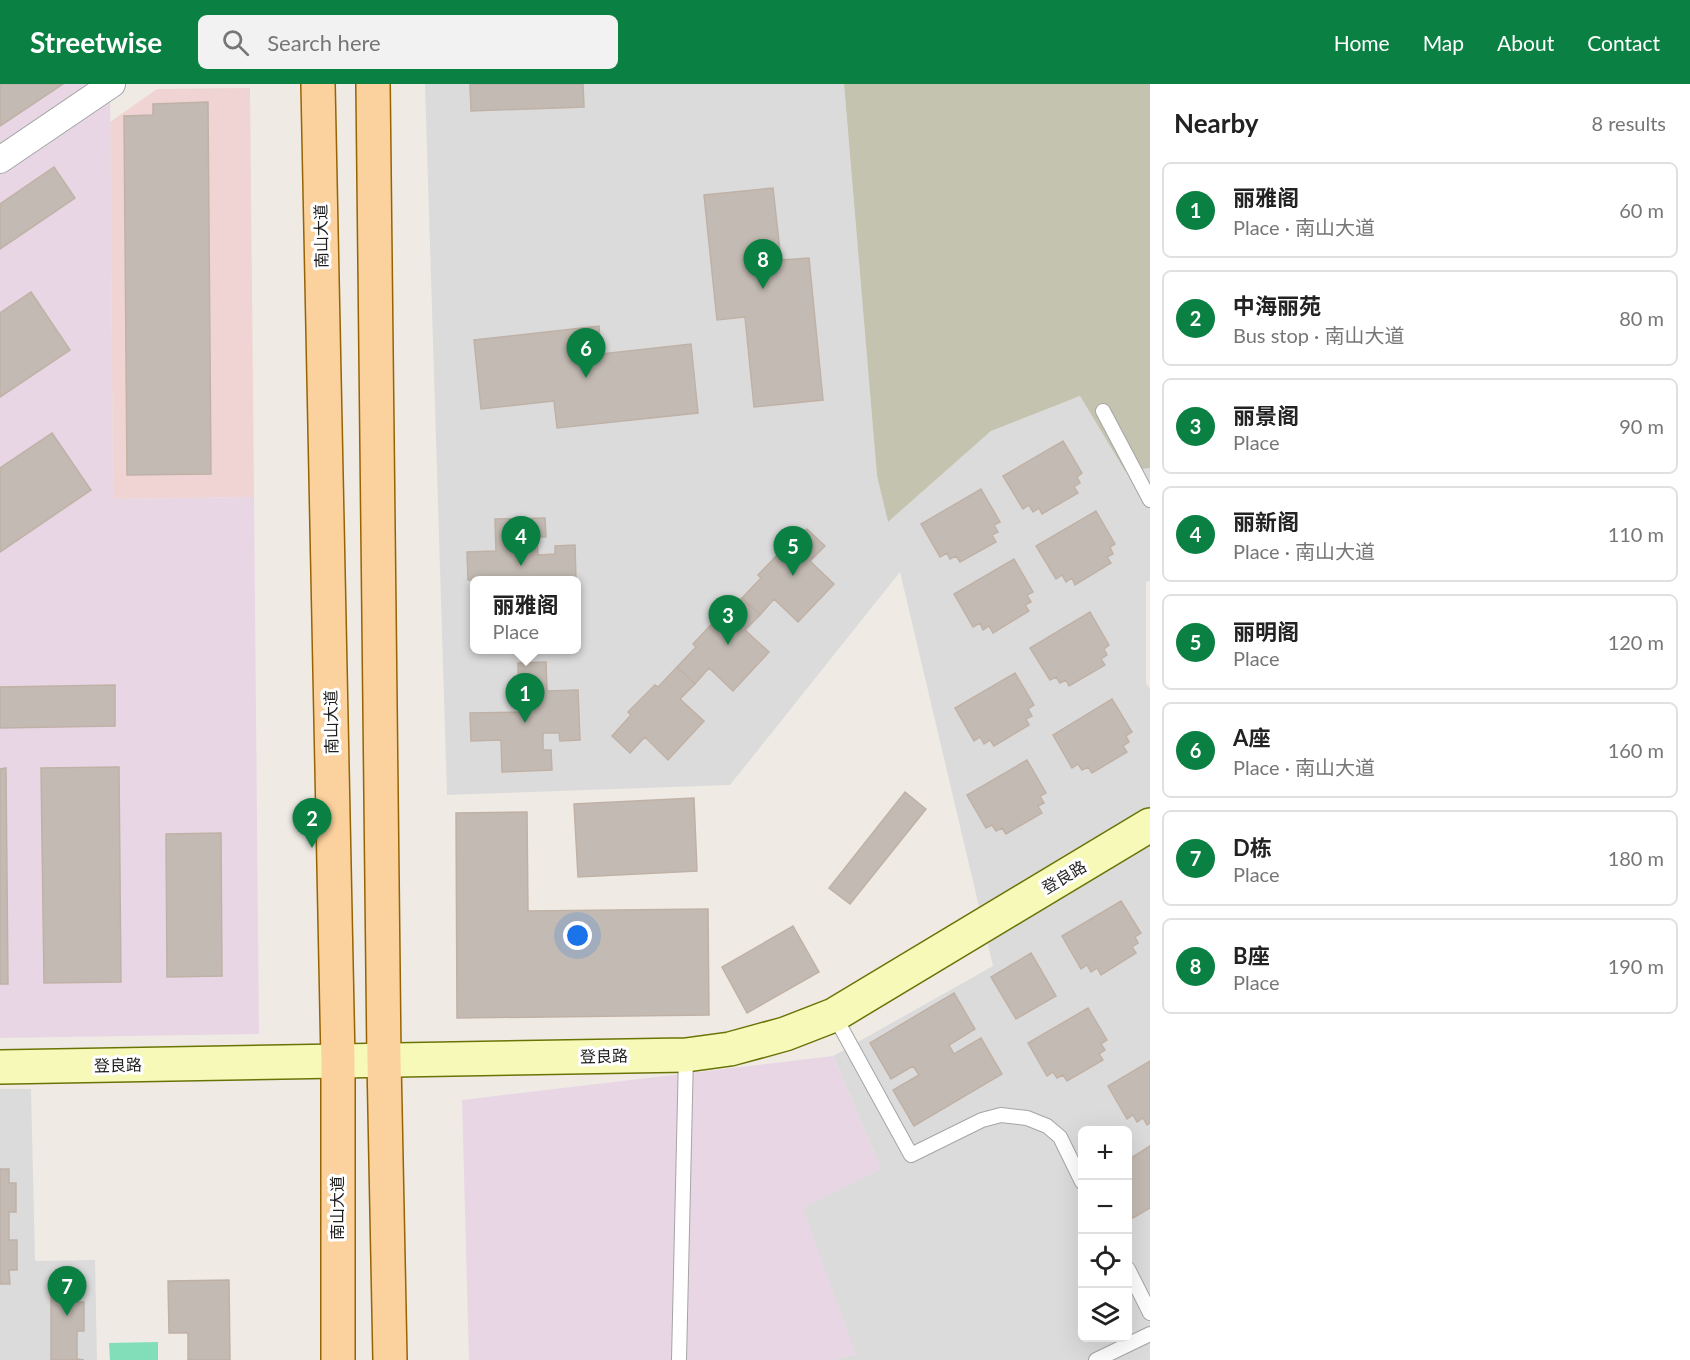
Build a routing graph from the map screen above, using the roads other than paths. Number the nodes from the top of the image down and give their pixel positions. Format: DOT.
graph roads {
  1 [pos="112,84"];
  2 [pos="318,84"];
  3 [pos="373,84"];
  4 [pos="0,160"];
  5 [pos="1103,411"];
  6 [pos="1150,500"];
  7 [pos="1150,825"];
  8 [pos="834,1015"];
  9 [pos="686,1055"];
  10 [pos="384,1060"];
  11 [pos="338,1061"];
  12 [pos="0,1067"];
  13 [pos="1082,1180"];
  14 [pos="1132,1277"];
  15 [pos="1150,1313"];
  16 [pos="1150,1334"];
  17 [pos="338,1360"];
  18 [pos="390,1360"];
  19 [pos="679,1360"];
  20 [pos="1096,1360"];
  1 -- 4 [label="street"];
  2 -- 11 [label="main road, 南山大道"];
  3 -- 10 [label="main road"];
  5 -- 6 [label="lane"];
  7 -- 8 [label="main road, 登良路"];
  8 -- 9 [label="main road, 登良路"];
  8 -- 13 [label="lane"];
  9 -- 10 [label="main road, 登良路"];
  9 -- 19 [label="lane"];
  10 -- 11 [label="main road, 登良路"];
  10 -- 18 [label="main road"];
  11 -- 12 [label="main road, 登良路"];
  11 -- 17 [label="main road, 南山大道"];
  14 -- 15 [label="lane"];
  16 -- 20 [label="lane"];
}
